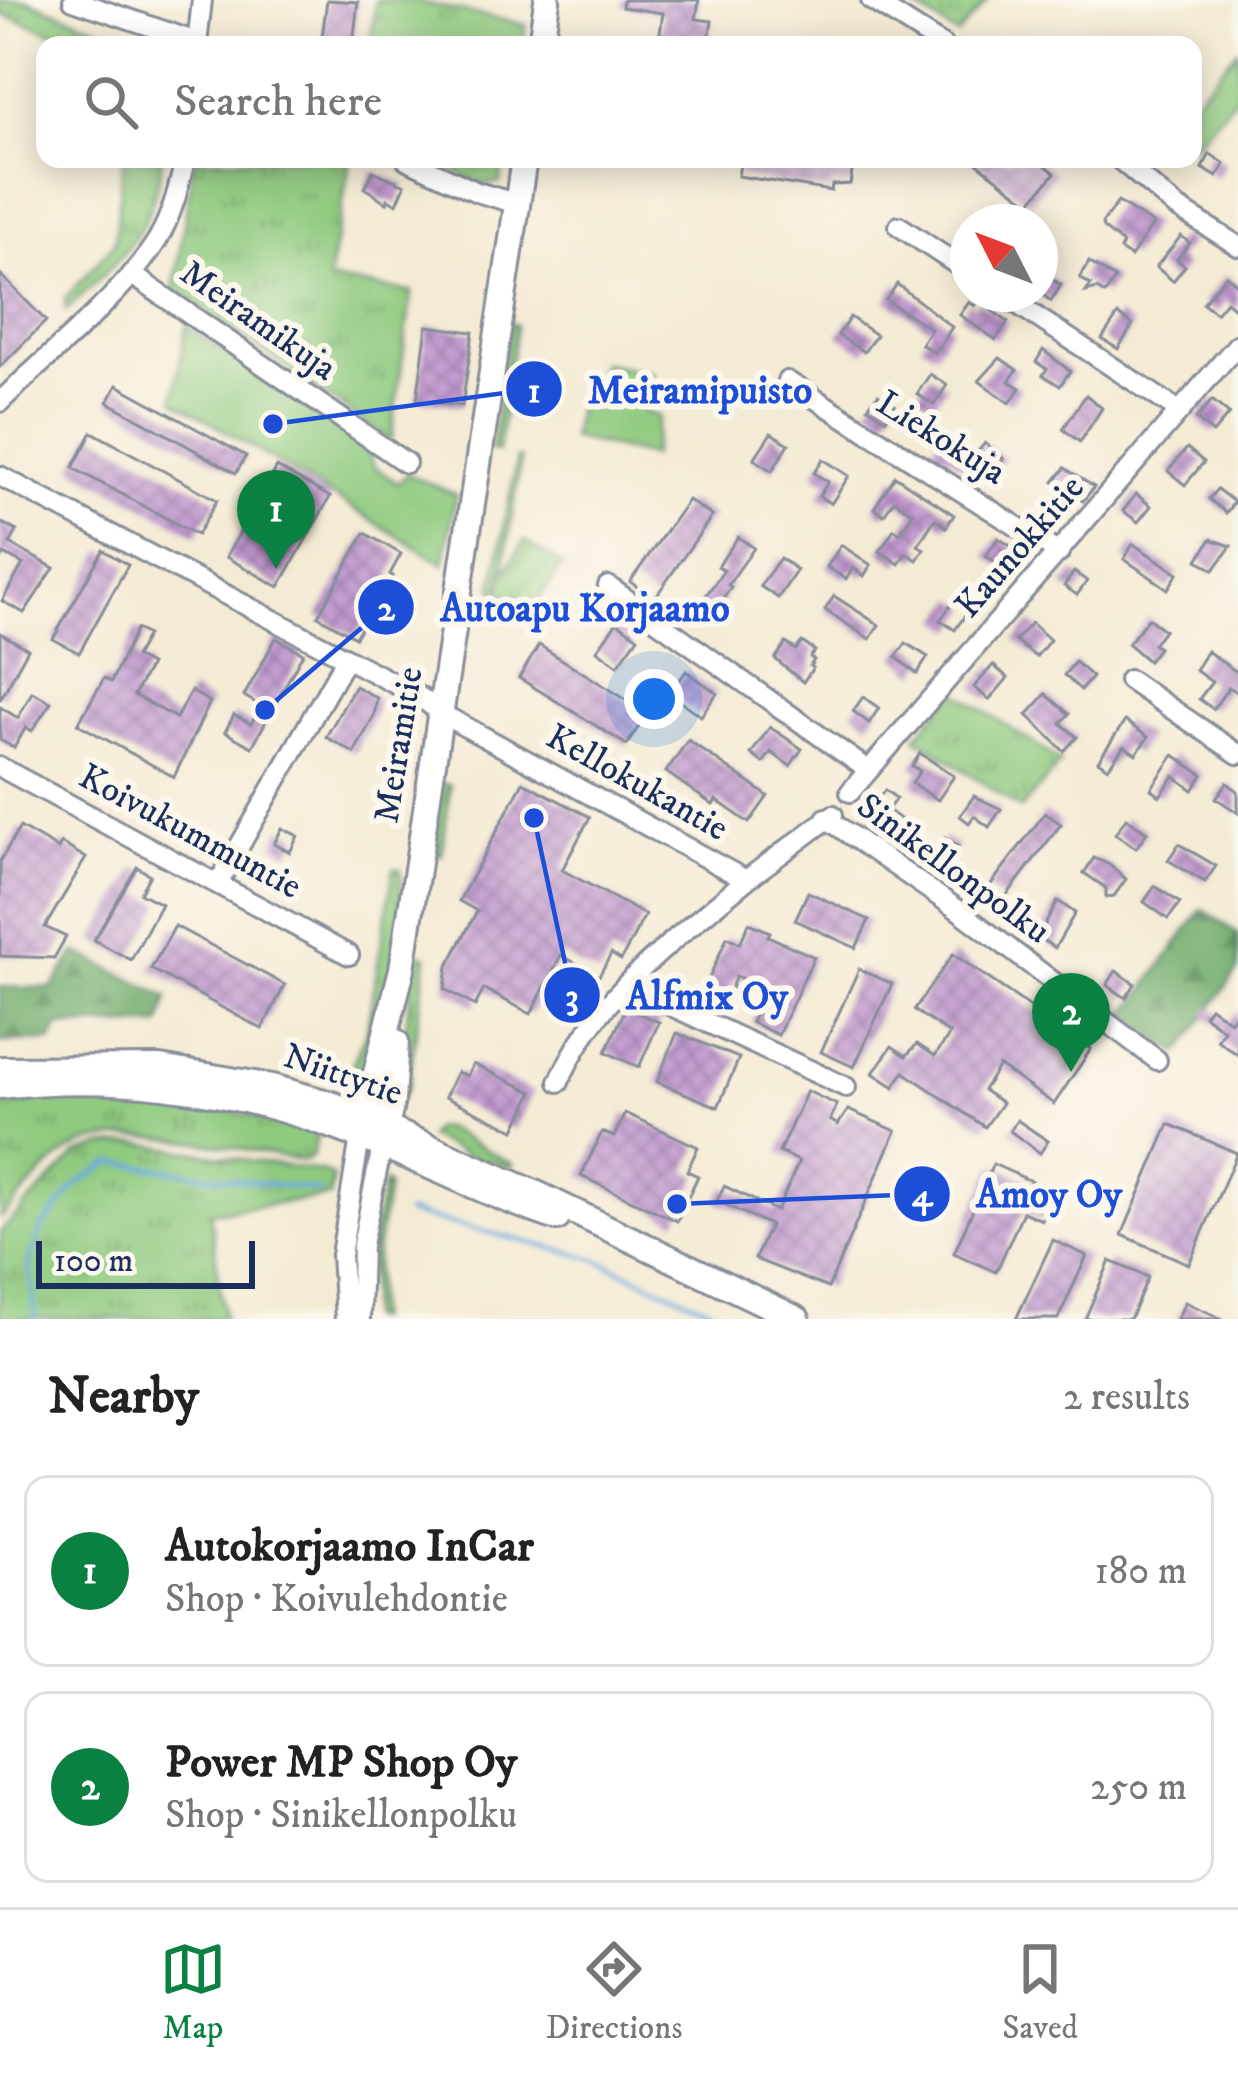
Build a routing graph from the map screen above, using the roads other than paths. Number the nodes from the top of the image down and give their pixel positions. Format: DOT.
graph roads {
  1 [pos="73,0"];
  2 [pos="202,0"];
  3 [pos="548,0"];
  4 [pos="871,0"];
  5 [pos="177,36"];
  6 [pos="198,36"];
  7 [pos="542,36"];
  8 [pos="928,36"];
  9 [pos="182,168"];
  10 [pos="425,168"];
  11 [pos="523,168"];
  12 [pos="1130,168"];
  13 [pos="518,204"];
  14 [pos="899,226"];
  15 [pos="1238,246"];
  16 [pos="950,260"];
  17 [pos="131,274"];
  18 [pos="1029,312"];
  19 [pos="1238,344"];
  20 [pos="787,381"];
  21 [pos="0,402"];
  22 [pos="1179,411"];
  23 [pos="406,463"];
  24 [pos="0,476"];
  25 [pos="1059,553"];
  26 [pos="608,586"];
  27 [pos="345,660"];
  28 [pos="1129,680"];
  29 [pos="442,714"];
  30 [pos="1238,752"];
  31 [pos="0,767"];
  32 [pos="868,770"];
  33 [pos="850,792"];
  34 [pos="746,880"];
  35 [pos="218,882"];
  36 [pos="349,955"];
  37 [pos="626,985"];
  38 [pos="1157,1060"];
  39 [pos="0,1069"];
  40 [pos="559,1082"];
  41 [pos="0,1087"];
  42 [pos="846,1087"];
  43 [pos="374,1132"];
  44 [pos="345,1319"];
  45 [pos="360,1319"];
  46 [pos="797,1319"];
  1 -- 5 [label="street"];
  2 -- 6 [label="street"];
  3 -- 7 [label="main road"];
  4 -- 8 [label="street"];
  9 -- 17 [label="street"];
  10 -- 13 [label="street"];
  11 -- 13 [label="main road, Meiramitie"];
  12 -- 15 [label="street"];
  13 -- 29 [label="main road, Meiramitie"];
  14 -- 16 [label="street"];
  17 -- 21 [label="street"];
  17 -- 23 [label="street, Meiramikuja"];
  18 -- 22 [label="street"];
  19 -- 22 [label="street, Kaunokkitie"];
  20 -- 25 [label="street, Liekokuja"];
  22 -- 25 [label="street, Kaunokkitie"];
  24 -- 27 [label="street, Kellokukantie"];
  25 -- 32 [label="street, Kaunokkitie"];
  26 -- 32 [label="street"];
  27 -- 29 [label="street, Kellokukantie"];
  27 -- 35 [label="street"];
  28 -- 30 [label="street"];
  29 -- 34 [label="street, Kellokukantie"];
  29 -- 43 [label="main road, Meiramitie"];
  31 -- 35 [label="street, Koivukummuntie"];
  32 -- 33 [label="street, Kaunokkitie"];
  34 -- 37 [label="street, Kellokukantie"];
  34 -- 38 [label="street, Sinikellonpolku"];
  35 -- 36 [label="street, Koivukummuntie"];
  37 -- 40 [label="street, Kellokukantie"];
  37 -- 42 [label="street"];
  39 -- 43 [label="main road, Niittytie"];
  41 -- 43 [label="main road, Niittytie"];
  43 -- 44 [label="street"];
  43 -- 45 [label="street"];
  43 -- 46 [label="main road, Niittytie"];
}
